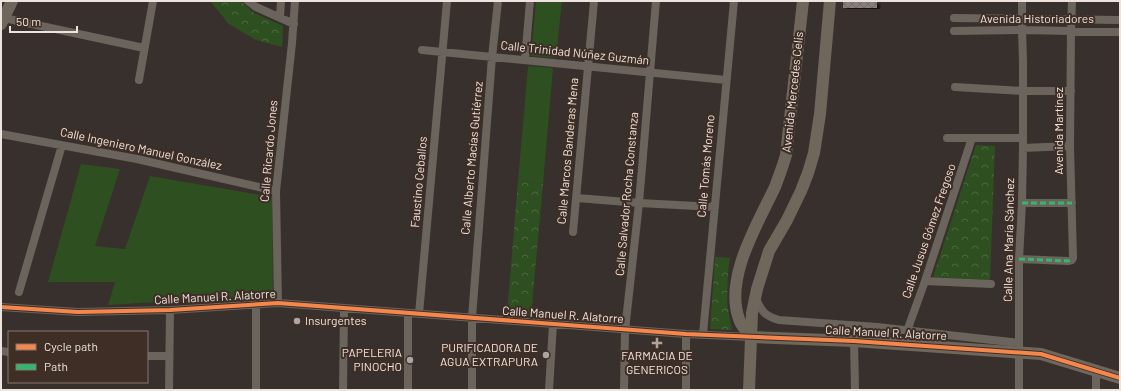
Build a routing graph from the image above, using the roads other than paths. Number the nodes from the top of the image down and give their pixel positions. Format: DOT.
graph roads {
  1 [pos="12,1"];
  2 [pos="152,1"];
  3 [pos="248,1"];
  4 [pos="281,1"];
  5 [pos="295,1"];
  6 [pos="447,1"];
  7 [pos="498,1"];
  8 [pos="530,1"];
  9 [pos="594,1"];
  10 [pos="656,1"];
  11 [pos="734,1"];
  12 [pos="803,1"];
  13 [pos="830,1"];
  14 [pos="1022,1"];
  15 [pos="1072,1"];
  16 [pos="280,17"];
  17 [pos="954,18"];
  18 [pos="1022,19"];
  19 [pos="1072,19"];
  20 [pos="1120,20"];
  21 [pos="2,21"];
  22 [pos="294,24"];
  23 [pos="1022,30"];
  24 [pos="954,31"];
  25 [pos="1071,31"];
  26 [pos="1120,32"];
  27 [pos="144,48"];
  28 [pos="422,50"];
  29 [pos="443,52"];
  30 [pos="492,57"];
  31 [pos="525,60"];
  32 [pos="588,66"];
  33 [pos="650,73"];
  34 [pos="139,80"];
  35 [pos="726,80"];
  36 [pos="955,87"];
  37 [pos="1023,91"];
  38 [pos="1071,91"];
  39 [pos="1,134"];
  40 [pos="947,138"];
  41 [pos="972,138"];
  42 [pos="1022,138"];
  43 [pos="62,145"];
  44 [pos="1070,146"];
  45 [pos="1023,148"];
  46 [pos="276,191"];
  47 [pos="577,198"];
  48 [pos="639,203"];
  49 [pos="1022,203"];
  50 [pos="1072,203"];
  51 [pos="715,207"];
  52 [pos="573,232"];
  53 [pos="1019,259"];
  54 [pos="925,280"];
  55 [pos="991,284"];
  56 [pos="19,292"];
  57 [pos="755,298"];
  58 [pos="278,303"];
  59 [pos="256,304"];
  60 [pos="1,307"];
  61 [pos="344,308"];
  62 [pos="170,310"];
  63 [pos="408,313"];
  64 [pos="419,314"];
  65 [pos="472,318"];
  66 [pos="553,324"];
  67 [pos="625,330"];
  68 [pos="907,331"];
  69 [pos="686,334"];
  70 [pos="703,334"];
  71 [pos="751,337"];
  72 [pos="854,341"];
  73 [pos="1019,348"];
  74 [pos="148,356"];
  75 [pos="170,356"];
  76 [pos="1096,371"];
  77 [pos="1120,378"];
  78 [pos="169,390"];
  79 [pos="256,390"];
  80 [pos="343,390"];
  81 [pos="408,390"];
  82 [pos="472,390"];
  83 [pos="549,390"];
  84 [pos="624,390"];
  85 [pos="686,390"];
  86 [pos="749,390"];
  87 [pos="855,390"];
  88 [pos="1020,390"];
  89 [pos="1096,390"];
  1 -- 21 [label="main road"];
  2 -- 27 [label="street"];
  3 -- 16 [label="street"];
  4 -- 16 [label="street"];
  5 -- 22 [label="street, Calle Ricardo Jones"];
  6 -- 29 [label="street, Faustino Ceballos"];
  7 -- 30 [label="street, Calle Alberto Macías Gutiérrez"];
  8 -- 31 [label="street"];
  9 -- 32 [label="street, Calle Marcos Banderas Mena"];
  10 -- 33 [label="street, Calle Salvador Rocha Constanza"];
  11 -- 35 [label="street, Calle Tomás Moreno"];
  12 -- 71 [label="main road, Avenida Mercedes Celis"];
  13 -- 57 [label="main road"];
  14 -- 18 [label="street, Calle Ana María Sánchez"];
  15 -- 19 [label="street, Avenida Martínez"];
  16 -- 22 [label="street"];
  17 -- 18 [label="street, Avenida Historiadores"];
  18 -- 19 [label="street, Avenida Historiadores"];
  18 -- 23 [label="street, Calle Ana María Sánchez"];
  19 -- 20 [label="street, Avenida Historiadores"];
  19 -- 25 [label="street, Avenida Martínez"];
  21 -- 27 [label="street"];
  22 -- 46 [label="street, Calle Ricardo Jones"];
  23 -- 24 [label="street, Avenida Historiadores"];
  23 -- 25 [label="street, Avenida Historiadores"];
  23 -- 37 [label="street, Calle Ana María Sánchez"];
  25 -- 26 [label="street, Avenida Historiadores"];
  25 -- 38 [label="street, Avenida Martínez"];
  27 -- 34 [label="street"];
  28 -- 29 [label="street, Calle Trinidad Núñez Guzmán"];
  29 -- 30 [label="street, Calle Trinidad Núñez Guzmán"];
  29 -- 64 [label="street, Faustino Ceballos"];
  30 -- 31 [label="street, Calle Trinidad Núñez Guzmán"];
  30 -- 65 [label="street, Calle Alberto Macías Gutiérrez"];
  31 -- 32 [label="street, Calle Trinidad Núñez Guzmán"];
  32 -- 33 [label="street, Calle Trinidad Núñez Guzmán"];
  32 -- 47 [label="street, Calle Marcos Banderas Mena"];
  33 -- 35 [label="street, Calle Trinidad Núñez Guzmán"];
  33 -- 48 [label="street, Calle Salvador Rocha Constanza"];
  35 -- 51 [label="street, Calle Tomás Moreno"];
  36 -- 37 [label="street"];
  37 -- 38 [label="street"];
  37 -- 42 [label="street, Calle Ana María Sánchez"];
  38 -- 44 [label="street, Avenida Martínez"];
  39 -- 43 [label="street, Calle Ingeniero Manuel González"];
  40 -- 41 [label="street"];
  41 -- 42 [label="street"];
  41 -- 54 [label="street, Calle Jusus Gómez Fregoso"];
  42 -- 45 [label="street, Calle Ana María Sánchez"];
  43 -- 46 [label="street, Calle Ingeniero Manuel González"];
  43 -- 56 [label="street"];
  44 -- 45 [label="street"];
  44 -- 50 [label="street, Avenida Martínez"];
  45 -- 49 [label="street, Calle Ana María Sánchez"];
  46 -- 58 [label="street, Calle Ricardo Jones"];
  47 -- 48 [label="street"];
  47 -- 52 [label="street, Calle Marcos Banderas Mena"];
  48 -- 51 [label="street"];
  48 -- 67 [label="street, Calle Salvador Rocha Constanza"];
  49 -- 50 [label="street"];
  49 -- 53 [label="street, Calle Ana María Sánchez"];
  50 -- 53 [label="street, Avenida Martínez"];
  51 -- 70 [label="street, Calle Tomás Moreno"];
  53 -- 73 [label="street, Calle Ana María Sánchez"];
  54 -- 55 [label="street"];
  54 -- 68 [label="street, Calle Jusus Gómez Fregoso"];
  57 -- 68 [label="street"];
  57 -- 71 [label="main road"];
  58 -- 59 [label="street, Calle Manuel R. Alatorre"];
  58 -- 61 [label="street, Calle Manuel R. Alatorre"];
  59 -- 62 [label="street, Calle Manuel R. Alatorre"];
  59 -- 79 [label="street"];
  60 -- 62 [label="street, Calle Manuel R. Alatorre"];
  61 -- 63 [label="street, Calle Manuel R. Alatorre"];
  61 -- 80 [label="street"];
  62 -- 75 [label="street"];
  63 -- 64 [label="street, Calle Manuel R. Alatorre"];
  63 -- 81 [label="street"];
  64 -- 65 [label="street, Calle Manuel R. Alatorre"];
  65 -- 66 [label="street, Calle Manuel R. Alatorre"];
  65 -- 82 [label="street, Calle Alberto Macías Gutiérrez"];
  66 -- 67 [label="street, Calle Manuel R. Alatorre"];
  66 -- 83 [label="street"];
  67 -- 69 [label="street, Calle Manuel R. Alatorre"];
  67 -- 84 [label="street, Calle Salvador Rocha Constanza"];
  68 -- 73 [label="street"];
  69 -- 70 [label="street, Calle Manuel R. Alatorre"];
  69 -- 85 [label="street"];
  70 -- 71 [label="street, Calle Manuel R. Alatorre"];
  71 -- 72 [label="main road, Calle Manuel R. Alatorre"];
  71 -- 86 [label="main road"];
  72 -- 73 [label="main road, Calle Manuel R. Alatorre"];
  72 -- 87 [label="street"];
  73 -- 76 [label="main road, Calle Manuel R. Alatorre"];
  73 -- 88 [label="street, Calle Ana María Sánchez"];
  74 -- 75 [label="street"];
  75 -- 78 [label="street"];
  76 -- 77 [label="main road, Calle Manuel R. Alatorre"];
  76 -- 89 [label="street"];
}
